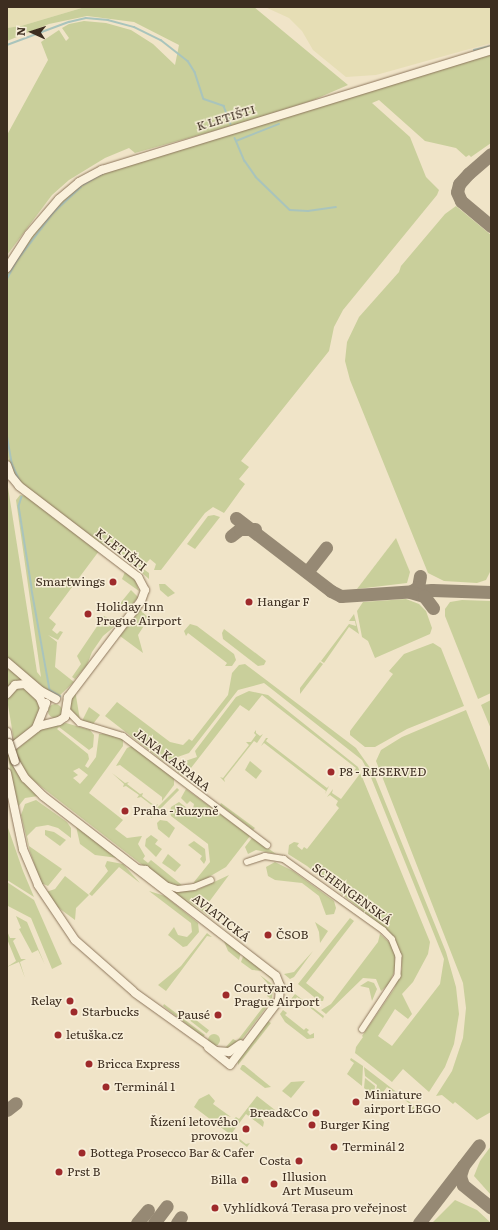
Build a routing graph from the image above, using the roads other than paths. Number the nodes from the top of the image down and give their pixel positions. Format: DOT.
graph roads {
  1 [pos="491,50"];
  2 [pos="7,268"];
  3 [pos="7,465"];
  4 [pos="7,662"];
  5 [pos="73,690"];
  6 [pos="7,694"];
  7 [pos="57,699"];
  8 [pos="67,708"];
  9 [pos="44,710"];
  10 [pos="58,721"];
  11 [pos="76,721"];
  12 [pos="36,728"];
  13 [pos="7,733"];
  14 [pos="7,751"];
  15 [pos="7,773"];
  16 [pos="267,844"];
  17 [pos="247,862"];
  18 [pos="137,868"];
  19 [pos="211,880"];
  20 [pos="364,1029"];
  21 [pos="256,1030"];
  22 [pos="208,1047"];
  1 -- 2 [label="main road, K LETIŠTI"];
  3 -- 5 [label="main road, K LETIŠTI"];
  4 -- 7 [label="main road"];
  5 -- 7 [label="main road, K LETIŠTI"];
  5 -- 8 [label="main road, K LETIŠTI"];
  6 -- 9 [label="main road"];
  7 -- 8 [label="main road"];
  7 -- 9 [label="main road, K LETIŠTI"];
  8 -- 10 [label="main road, K LETIŠTI"];
  8 -- 11 [label="street"];
  9 -- 10 [label="main road"];
  9 -- 12 [label="main road, K LETIŠTI"];
  10 -- 11 [label="street, JANA KAŠPARA"];
  10 -- 12 [label="main road, K LETIŠTI"];
  11 -- 16 [label="street, JANA KAŠPARA"];
  12 -- 14 [label="main road, K LETIŠTI"];
  13 -- 18 [label="main road, AVIATICKÁ, bridge"];
  15 -- 22 [label="main road, AVIATICKÁ"];
  17 -- 20 [label="street, SCHENGENSKÁ"];
  18 -- 19 [label="street"];
  18 -- 21 [label="main road, AVIATICKÁ"];
  21 -- 22 [label="main road, AVIATICKÁ"];
  21 -- 22 [label="main road"];
}
